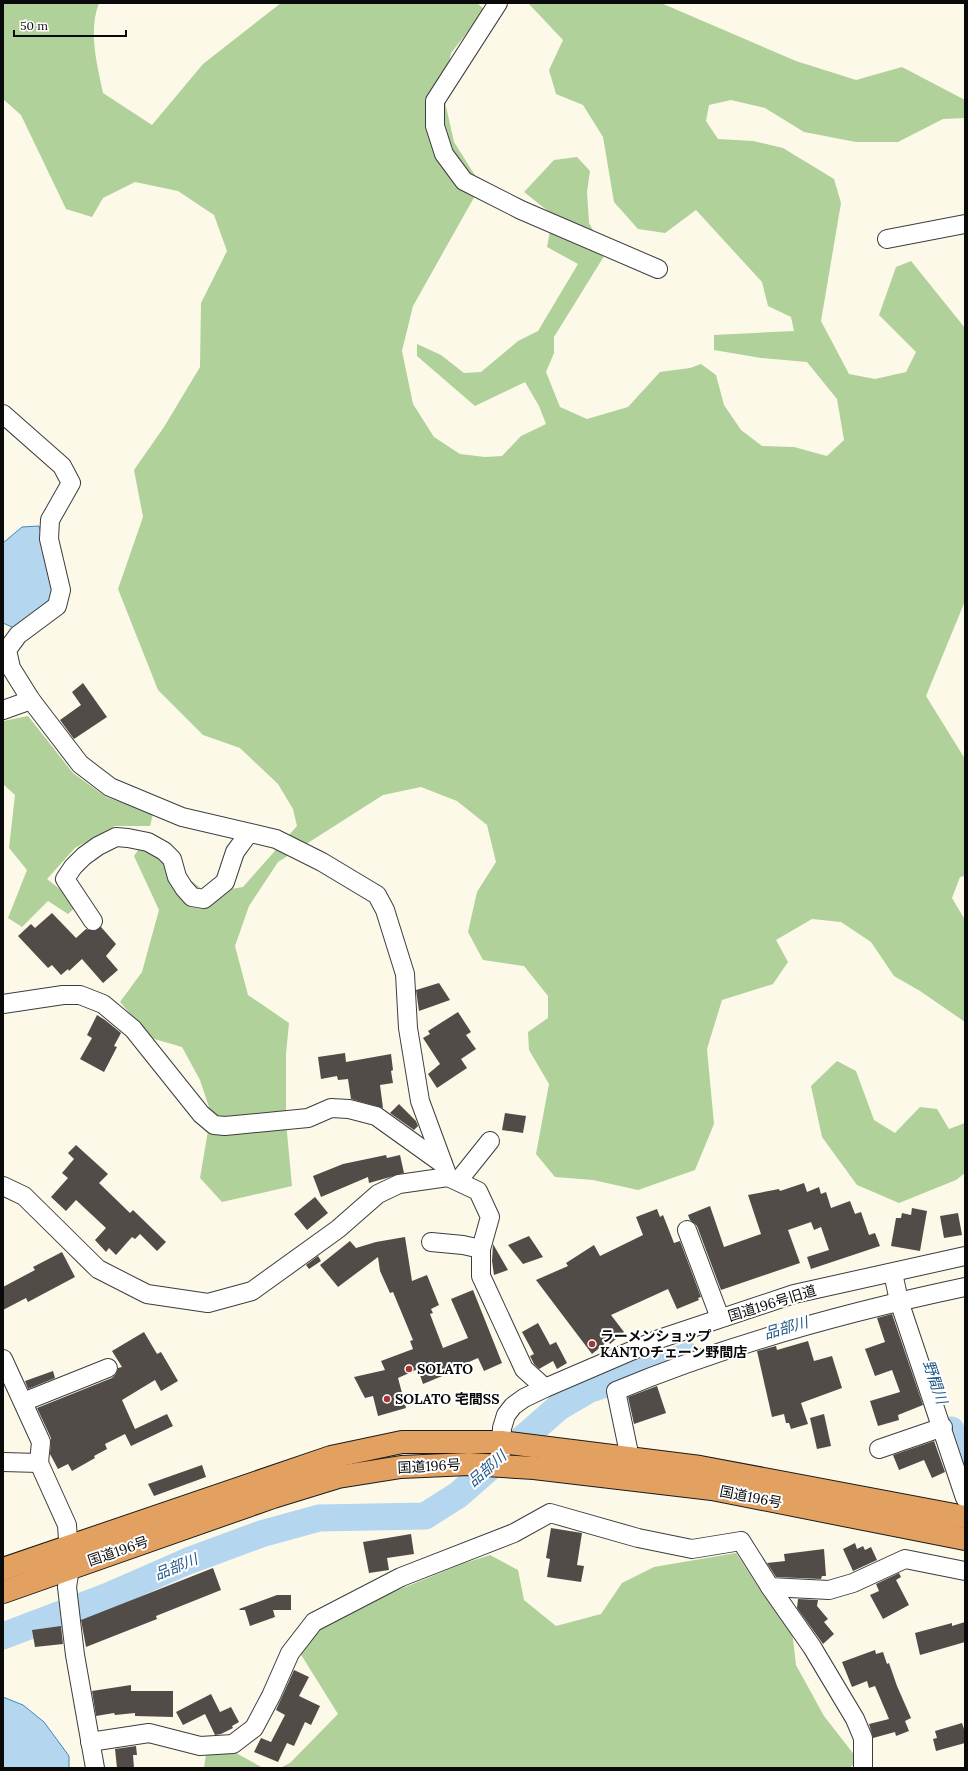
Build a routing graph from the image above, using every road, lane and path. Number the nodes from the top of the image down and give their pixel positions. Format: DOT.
graph roads {
  1 [pos="498,3"];
  2 [pos="965,224"];
  3 [pos="887,239"];
  4 [pos="658,268"];
  5 [pos="3,414"];
  6 [pos="31,700"];
  7 [pos="3,710"];
  8 [pos="249,833"];
  9 [pos="93,921"];
  10 [pos="3,1004"];
  11 [pos="490,1141"];
  12 [pos="450,1174"];
  13 [pos="3,1186"];
  14 [pos="687,1230"];
  15 [pos="431,1242"];
  16 [pos="480,1249"];
  17 [pos="965,1256"];
  18 [pos="893,1273"];
  19 [pos="963,1287"];
  20 [pos="900,1301"];
  21 [pos="720,1318"];
  22 [pos="3,1359"];
  23 [pos="108,1368"];
  24 [pos="545,1388"];
  25 [pos="23,1402"];
  26 [pos="943,1427"];
  27 [pos="499,1440"];
  28 [pos="879,1448"];
  29 [pos="630,1458"];
  30 [pos="3,1462"];
  31 [pos="39,1463"];
  32 [pos="510,1467"];
  33 [pos="964,1494"];
  34 [pos="965,1517"];
  35 [pos="965,1539"];
  36 [pos="70,1545"];
  37 [pos="70,1568"];
  38 [pos="3,1569"];
  39 [pos="965,1571"];
  40 [pos="770,1587"];
  41 [pos="3,1592"];
  42 [pos="90,1742"];
  43 [pos="95,1768"];
  44 [pos="863,1768"];
  1 -- 4 [label="street"];
  2 -- 3 [label="street"];
  5 -- 6 [label="street"];
  6 -- 7 [label="street"];
  6 -- 8 [label="street"];
  8 -- 9 [label="street"];
  8 -- 12 [label="street"];
  10 -- 12 [label="street"];
  11 -- 12 [label="street"];
  12 -- 13 [label="street"];
  12 -- 16 [label="street"];
  14 -- 21 [label="street"];
  15 -- 16 [label="street"];
  16 -- 24 [label="street"];
  17 -- 18 [label="street, 国道196号旧道"];
  18 -- 20 [label="street"];
  18 -- 21 [label="street, 国道196号旧道"];
  19 -- 20 [label="street"];
  20 -- 26 [label="street"];
  20 -- 29 [label="street"];
  21 -- 24 [label="street, 国道196号旧道"];
  22 -- 25 [label="street"];
  23 -- 25 [label="street"];
  24 -- 27 [label="street, 国道196号旧道"];
  25 -- 31 [label="street"];
  26 -- 28 [label="street"];
  26 -- 33 [label="street"];
  27 -- 29 [label="highway, 国道196号"];
  27 -- 32 [label="street, 国道196号旧道"];
  27 -- 36 [label="highway, 国道196号"];
  29 -- 34 [label="highway, 国道196号"];
  30 -- 31 [label="street"];
  31 -- 36 [label="street"];
  32 -- 35 [label="highway, 国道196号"];
  32 -- 37 [label="highway, 国道196号"];
  36 -- 37 [label="street"];
  36 -- 38 [label="highway, 国道196号"];
  37 -- 41 [label="highway, 国道196号"];
  37 -- 42 [label="street"];
  39 -- 40 [label="street"];
  40 -- 42 [label="street"];
  40 -- 44 [label="street"];
  42 -- 43 [label="street"];
}
